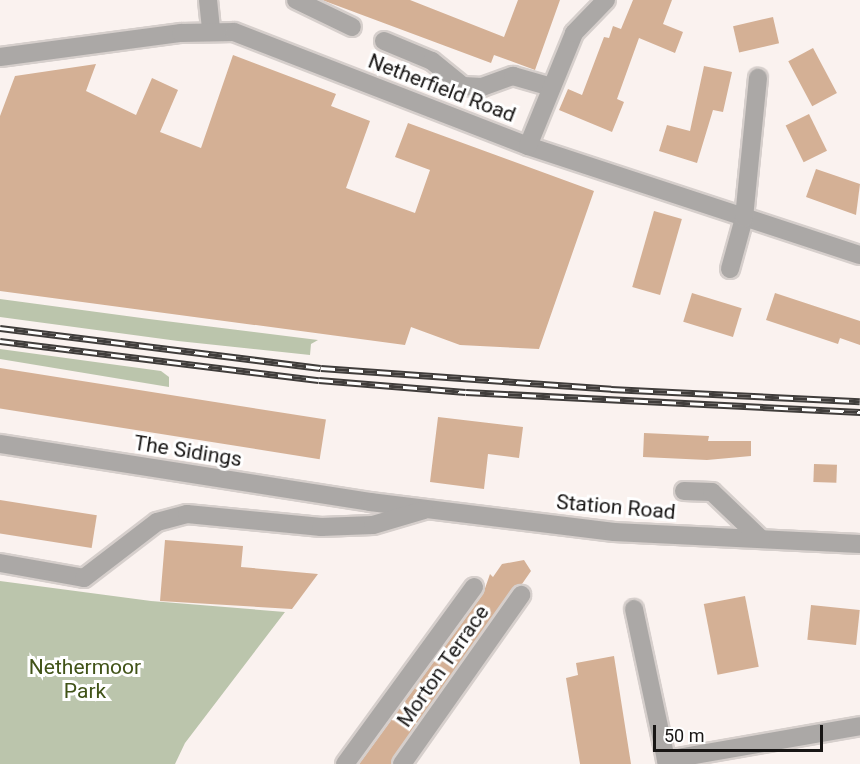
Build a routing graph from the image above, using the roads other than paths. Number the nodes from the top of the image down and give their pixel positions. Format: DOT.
graph roads {
  1 [pos="208,0"];
  2 [pos="296,0"];
  3 [pos="606,0"];
  4 [pos="352,27"];
  5 [pos="211,31"];
  6 [pos="384,41"];
  7 [pos="0,57"];
  8 [pos="758,78"];
  9 [pos="550,87"];
  10 [pos="528,146"];
  11 [pos="744,218"];
  12 [pos="860,255"];
  13 [pos="730,269"];
  14 [pos="0,444"];
  15 [pos="684,491"];
  16 [pos="370,502"];
  17 [pos="430,508"];
  18 [pos="761,540"];
  19 [pos="860,544"];
  20 [pos="0,563"];
  21 [pos="474,587"];
  22 [pos="522,595"];
  23 [pos="634,609"];
  24 [pos="860,726"];
  25 [pos="666,762"];
  26 [pos="345,764"];
  27 [pos="402,764"];
  1 -- 5 [label="street"];
  2 -- 4 [label="street"];
  3 -- 9 [label="street"];
  5 -- 7 [label="street, Netherfield Road"];
  5 -- 10 [label="street, Netherfield Road"];
  6 -- 9 [label="street"];
  8 -- 11 [label="street"];
  9 -- 10 [label="street"];
  10 -- 11 [label="street, Netherfield Road"];
  11 -- 12 [label="street, Netherfield Road"];
  11 -- 13 [label="street"];
  14 -- 16 [label="street, The Sidings"];
  15 -- 18 [label="street"];
  16 -- 17 [label="street, Station Road"];
  17 -- 18 [label="street, Station Road"];
  17 -- 20 [label="street"];
  18 -- 19 [label="street, Station Road"];
  21 -- 26 [label="street"];
  22 -- 27 [label="street, Morton Terrace"];
  23 -- 25 [label="street"];
  24 -- 25 [label="street"];
}
